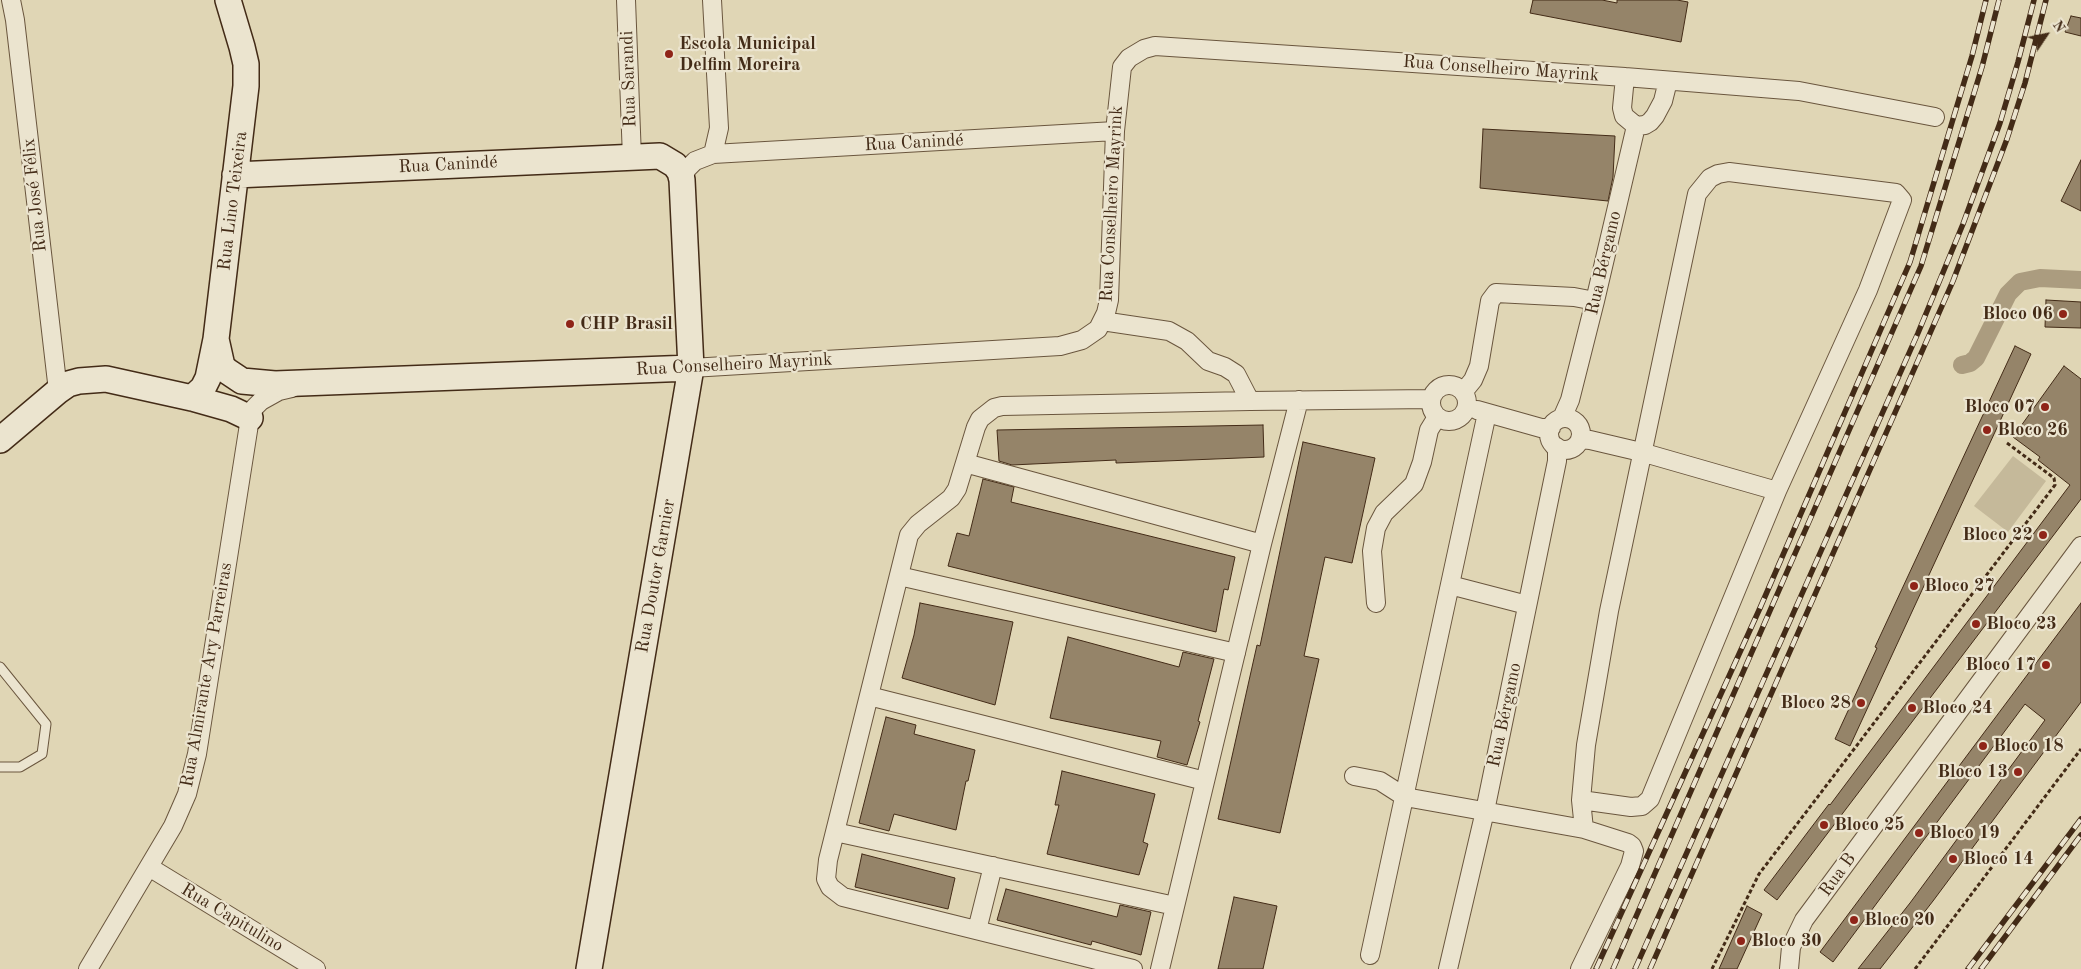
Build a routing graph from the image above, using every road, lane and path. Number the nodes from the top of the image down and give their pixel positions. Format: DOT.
graph roads {
  1 [pos="11,0"];
  2 [pos="228,0"];
  3 [pos="626,0"];
  4 [pos="712,0"];
  5 [pos="1625,77"];
  6 [pos="1668,80"];
  7 [pos="1935,117"];
  8 [pos="1636,126"];
  9 [pos="719,128"];
  10 [pos="1114,131"];
  11 [pos="713,154"];
  12 [pos="735,154"];
  13 [pos="632,158"];
  14 [pos="235,175"];
  15 [pos="682,180"];
  16 [pos="1595,301"];
  17 [pos="1102,321"];
  18 [pos="216,339"];
  19 [pos="691,368"];
  20 [pos="317,383"];
  21 [pos="58,390"];
  22 [pos="192,398"];
  23 [pos="1431,399"];
  24 [pos="1465,399"];
  25 [pos="1299,400"];
  26 [pos="1250,401"];
  27 [pos="1487,413"];
  28 [pos="1437,417"];
  29 [pos="250,418"];
  30 [pos="1556,435"];
  31 [pos="1584,438"];
  32 [pos="0,440"];
  33 [pos="2007,443"];
  34 [pos="1641,452"];
  35 [pos="965,463"];
  36 [pos="1777,491"];
  37 [pos="1262,544"];
  38 [pos="2081,546"];
  39 [pos="899,576"];
  40 [pos="1450,585"];
  41 [pos="1376,603"];
  42 [pos="1527,606"];
  43 [pos="1236,653"];
  44 [pos="0,667"];
  45 [pos="869,696"];
  46 [pos="2081,749"];
  47 [pos="0,767"];
  48 [pos="1354,776"];
  49 [pos="1205,781"];
  50 [pos="1405,797"];
  51 [pos="1581,800"];
  52 [pos="1485,811"];
  53 [pos="1584,829"];
  54 [pos="834,832"];
  55 [pos="993,866"];
  56 [pos="148,867"];
  57 [pos="1175,906"];
  58 [pos="977,930"];
  59 [pos="1370,955"];
  60 [pos="88,969"];
  61 [pos="316,969"];
  62 [pos="589,969"];
  63 [pos="1133,969"];
  64 [pos="1160,969"];
  65 [pos="1448,969"];
  66 [pos="1580,969"];
  67 [pos="1712,969"];
  68 [pos="1789,969"];
  69 [pos="1915,969"];
  1 -- 21 [label="street, Rua José Félix"];
  2 -- 14 [label="main road, Rua Lino Teixeira"];
  3 -- 13 [label="street, Rua Sarandi"];
  4 -- 9 [label="street"];
  5 -- 6 [label="street, Rua Conselheiro Mayrink"];
  5 -- 8 [label="street"];
  5 -- 10 [label="street, Rua Conselheiro Mayrink"];
  6 -- 7 [label="street, Rua Conselheiro Mayrink"];
  6 -- 8 [label="street"];
  8 -- 16 [label="street, Rua Bérgamo"];
  9 -- 11 [label="street"];
  9 -- 12 [label="street"];
  10 -- 12 [label="street, Rua Canindé"];
  10 -- 17 [label="street, Rua Conselheiro Mayrink"];
  11 -- 12 [label="street, Rua Canindé"];
  11 -- 15 [label="street"];
  13 -- 14 [label="main road, Rua Canindé"];
  13 -- 15 [label="main road, Rua Canindé"];
  14 -- 18 [label="main road, Rua Lino Teixeira"];
  15 -- 19 [label="main road, Rua Doutor Garnier"];
  16 -- 24 [label="street"];
  16 -- 30 [label="street, Rua Bérgamo"];
  17 -- 19 [label="street, Rua Conselheiro Mayrink"];
  17 -- 26 [label="street"];
  18 -- 20 [label="main road"];
  18 -- 22 [label="main road, Rua Lino Teixeira"];
  19 -- 20 [label="main road, Rua Conselheiro Mayrink"];
  19 -- 62 [label="main road, Rua Doutor Garnier"];
  20 -- 29 [label="street, Rua Conselheiro Mayrink"];
  21 -- 22 [label="main road"];
  21 -- 32 [label="main road"];
  22 -- 29 [label="main road"];
  23 -- 24 [label="street"];
  23 -- 25 [label="street"];
  23 -- 28 [label="street"];
  24 -- 27 [label="street"];
  24 -- 28 [label="street"];
  25 -- 26 [label="street"];
  25 -- 37 [label="street"];
  26 -- 35 [label="street"];
  27 -- 30 [label="street"];
  27 -- 40 [label="street"];
  28 -- 41 [label="street"];
  29 -- 56 [label="street, Rua Almirante Ary Parreiras"];
  30 -- 31 [label="street"];
  30 -- 31 [label="street"];
  30 -- 42 [label="street, Rua Bérgamo"];
  31 -- 34 [label="street"];
  33 -- 67 [label="path"];
  34 -- 36 [label="street"];
  34 -- 36 [label="street"];
  34 -- 51 [label="street"];
  35 -- 37 [label="street"];
  35 -- 39 [label="street"];
  36 -- 51 [label="street"];
  37 -- 43 [label="street"];
  38 -- 68 [label="street, Rua B"];
  39 -- 43 [label="street"];
  39 -- 45 [label="street"];
  40 -- 42 [label="street"];
  40 -- 50 [label="street"];
  42 -- 52 [label="street, Rua Bérgamo"];
  43 -- 49 [label="street"];
  44 -- 47 [label="lane"];
  45 -- 49 [label="street"];
  45 -- 54 [label="street"];
  46 -- 69 [label="path"];
  48 -- 50 [label="street"];
  49 -- 57 [label="street"];
  50 -- 52 [label="street"];
  50 -- 59 [label="street"];
  51 -- 53 [label="street"];
  52 -- 53 [label="street"];
  52 -- 65 [label="street, Rua Bérgamo"];
  53 -- 66 [label="street"];
  54 -- 55 [label="street"];
  54 -- 58 [label="street"];
  55 -- 57 [label="street"];
  55 -- 58 [label="street"];
  56 -- 60 [label="street, Rua Almirante Ary Parreiras"];
  56 -- 61 [label="street, Rua Capitulino"];
  57 -- 64 [label="street"];
  58 -- 63 [label="street"];
}
